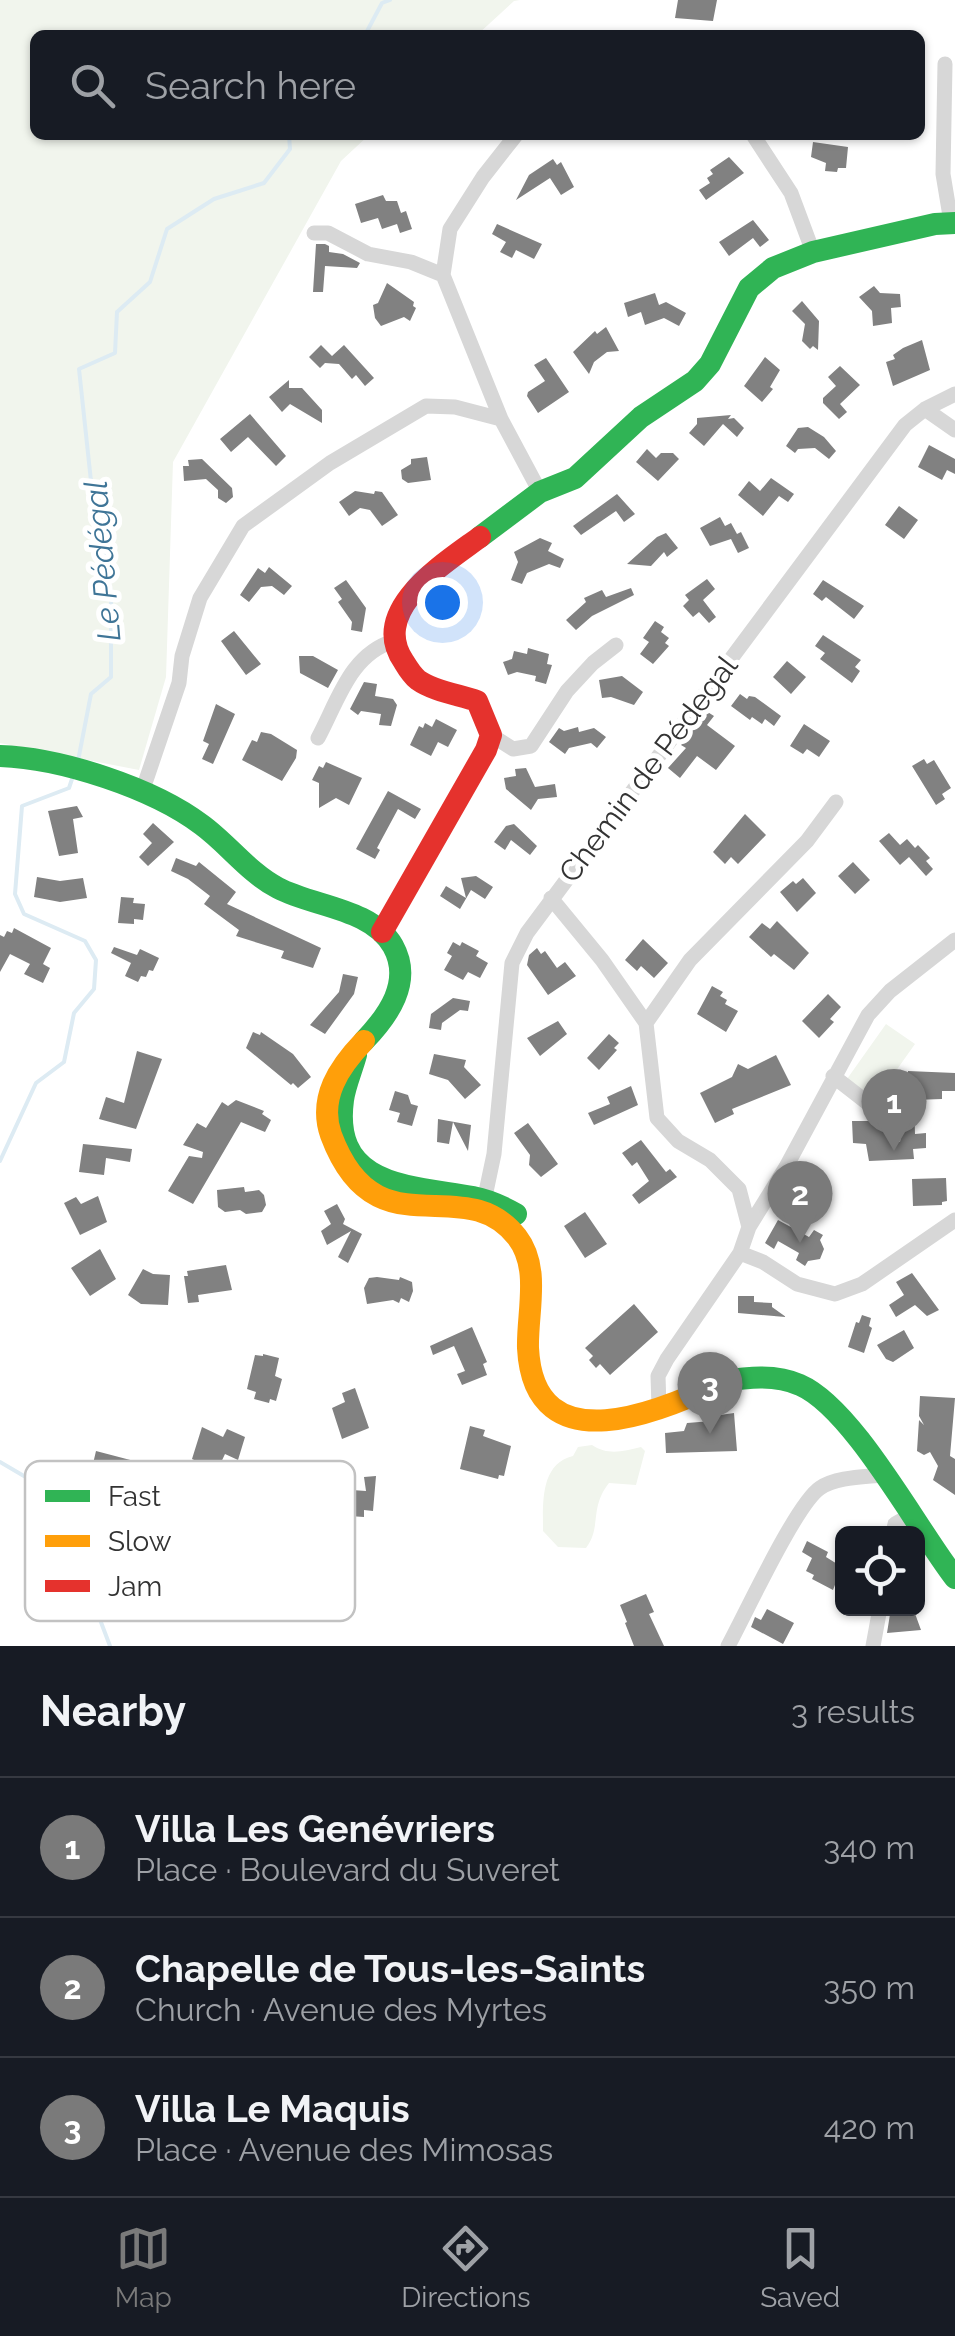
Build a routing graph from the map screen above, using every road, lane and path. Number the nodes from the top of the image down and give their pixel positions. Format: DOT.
graph roads {
  1 [pos="945,64"];
  2 [pos="512,140"];
  3 [pos="757,140"];
  4 [pos="953,223"];
  5 [pos="314,232"];
  6 [pos="813,252"];
  7 [pos="443,275"];
  8 [pos="955,394"];
  9 [pos="925,408"];
  10 [pos="501,420"];
  11 [pos="955,430"];
  12 [pos="540,492"];
  13 [pos="394,642"];
  14 [pos="616,646"];
  15 [pos="491,735"];
  16 [pos="318,738"];
  17 [pos="0,756"];
  18 [pos="144,789"];
  19 [pos="836,802"];
  20 [pos="550,898"];
  21 [pos="382,932"];
  22 [pos="955,940"];
  23 [pos="646,1023"];
  24 [pos="833,1076"];
  25 [pos="892,1122"];
  26 [pos="483,1204"];
  27 [pos="955,1220"];
  28 [pos="748,1227"];
  29 [pos="740,1253"];
  30 [pos="659,1403"];
  31 [pos="882,1475"];
  32 [pos="909,1516"];
  33 [pos="894,1526"];
  34 [pos="953,1573"];
  35 [pos="879,1616"];
  36 [pos="728,1646"];
  37 [pos="873,1646"];
  1 -- 4 [label="street"];
  2 -- 7 [label="street"];
  3 -- 6 [label="street"];
  4 -- 6 [label="street"];
  5 -- 7 [label="street"];
  6 -- 12 [label="street"];
  7 -- 10 [label="street"];
  8 -- 9 [label="street, Chemin de Pédegal"];
  9 -- 11 [label="street"];
  9 -- 20 [label="street, Chemin de Pédegal"];
  10 -- 12 [label="street"];
  10 -- 18 [label="street"];
  12 -- 13 [label="street"];
  13 -- 15 [label="street"];
  13 -- 16 [label="street"];
  14 -- 15 [label="street"];
  15 -- 21 [label="street"];
  17 -- 18 [label="street"];
  18 -- 21 [label="street"];
  19 -- 23 [label="street"];
  20 -- 23 [label="street"];
  20 -- 26 [label="street, Chemin de Pédegal"];
  21 -- 26 [label="street"];
  22 -- 24 [label="street"];
  23 -- 28 [label="street"];
  24 -- 25 [label="street"];
  24 -- 28 [label="street"];
  26 -- 30 [label="street"];
  27 -- 29 [label="street"];
  28 -- 29 [label="street"];
  29 -- 30 [label="street"];
  30 -- 31 [label="street"];
  31 -- 32 [label="street"];
  31 -- 36 [label="street"];
  32 -- 33 [label="street"];
  32 -- 34 [label="street"];
  35 -- 37 [label="street"];
}
